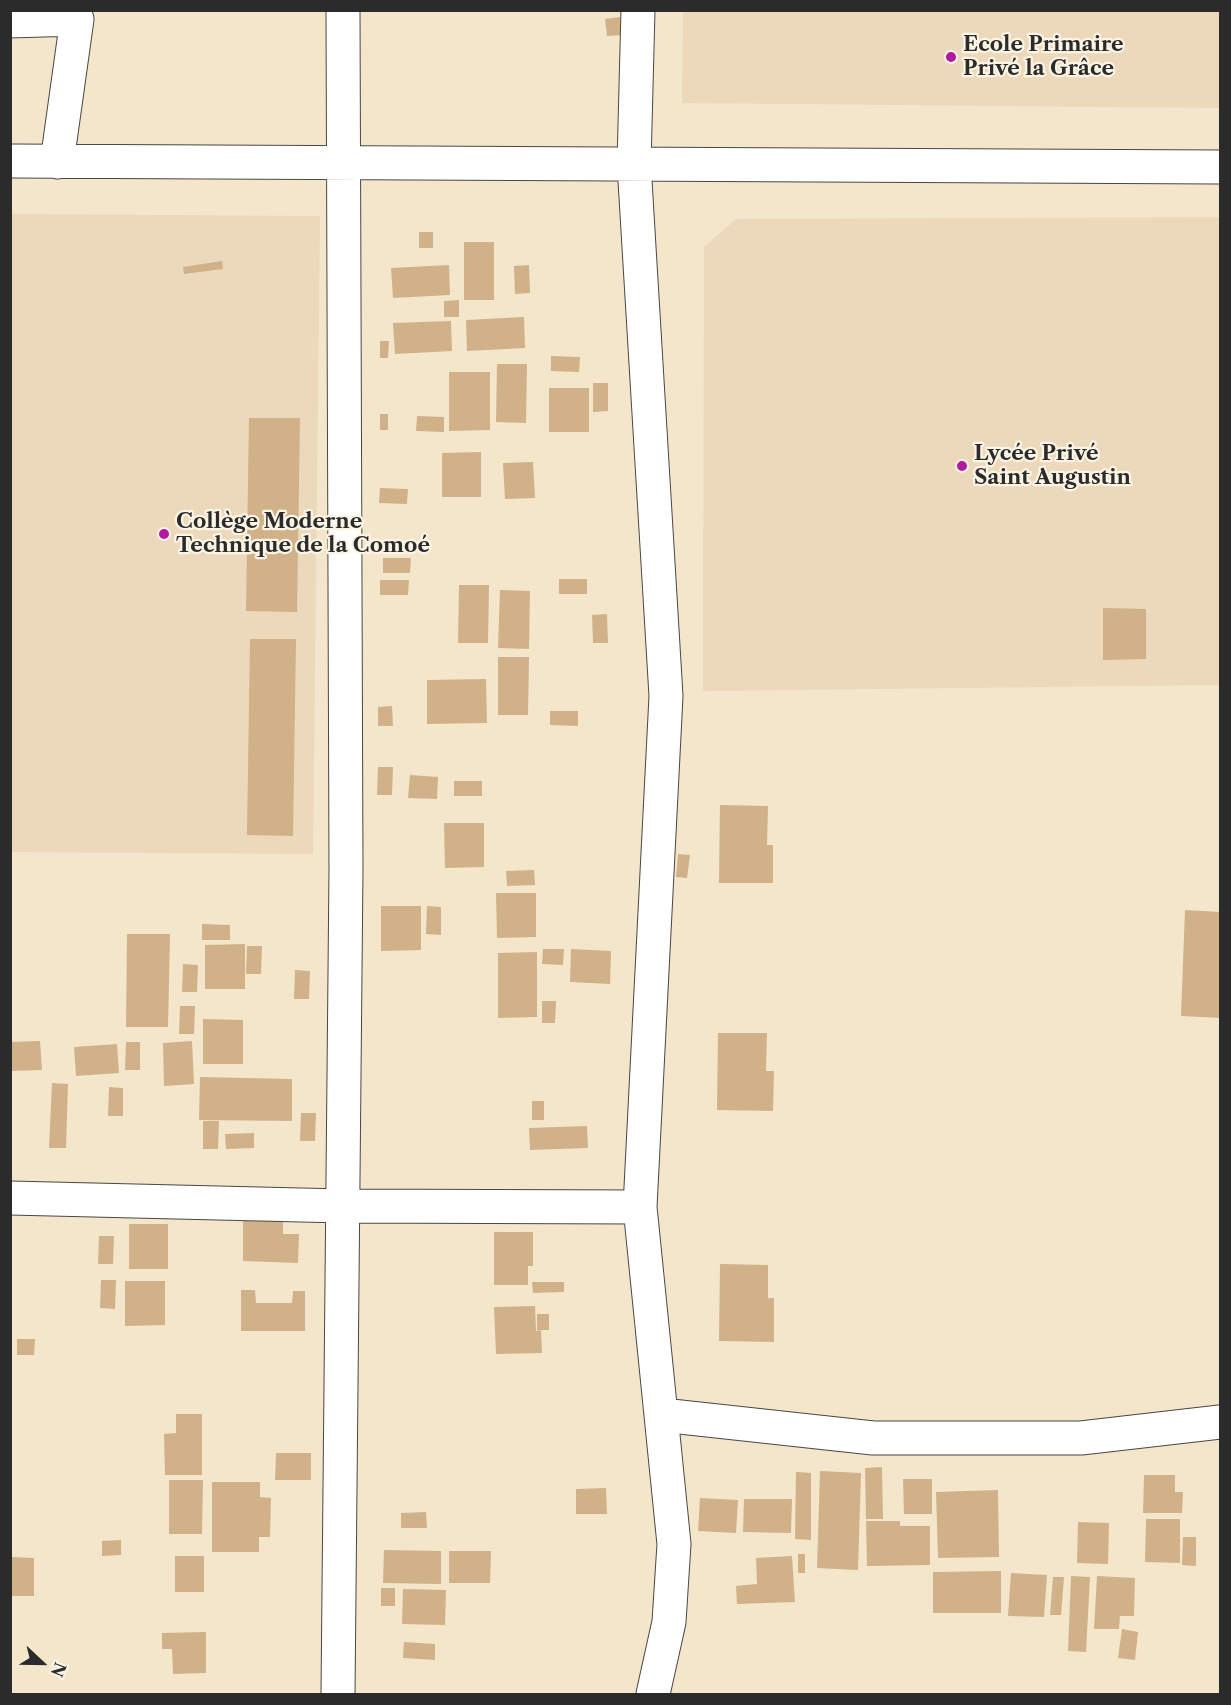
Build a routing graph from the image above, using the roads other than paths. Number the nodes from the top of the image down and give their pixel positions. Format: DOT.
graph roads {
  1 [pos="343,10"];
  2 [pos="638,10"];
  3 [pos="10,21"];
  4 [pos="10,161"];
  5 [pos="57,162"];
  6 [pos="343,163"];
  7 [pos="634,164"];
  8 [pos="1221,167"];
  9 [pos="10,1198"];
  10 [pos="343,1206"];
  11 [pos="640,1207"];
  12 [pos="662,1415"];
  13 [pos="1221,1422"];
  14 [pos="338,1695"];
  15 [pos="654,1695"];
  1 -- 6 [label="street"];
  2 -- 7 [label="street"];
  3 -- 5 [label="street"];
  4 -- 5 [label="street"];
  5 -- 6 [label="street"];
  6 -- 7 [label="street"];
  6 -- 10 [label="street"];
  7 -- 8 [label="street"];
  7 -- 11 [label="street"];
  9 -- 10 [label="street"];
  10 -- 11 [label="street"];
  10 -- 14 [label="street"];
  11 -- 12 [label="street"];
  12 -- 13 [label="street"];
  12 -- 15 [label="street"];
}
